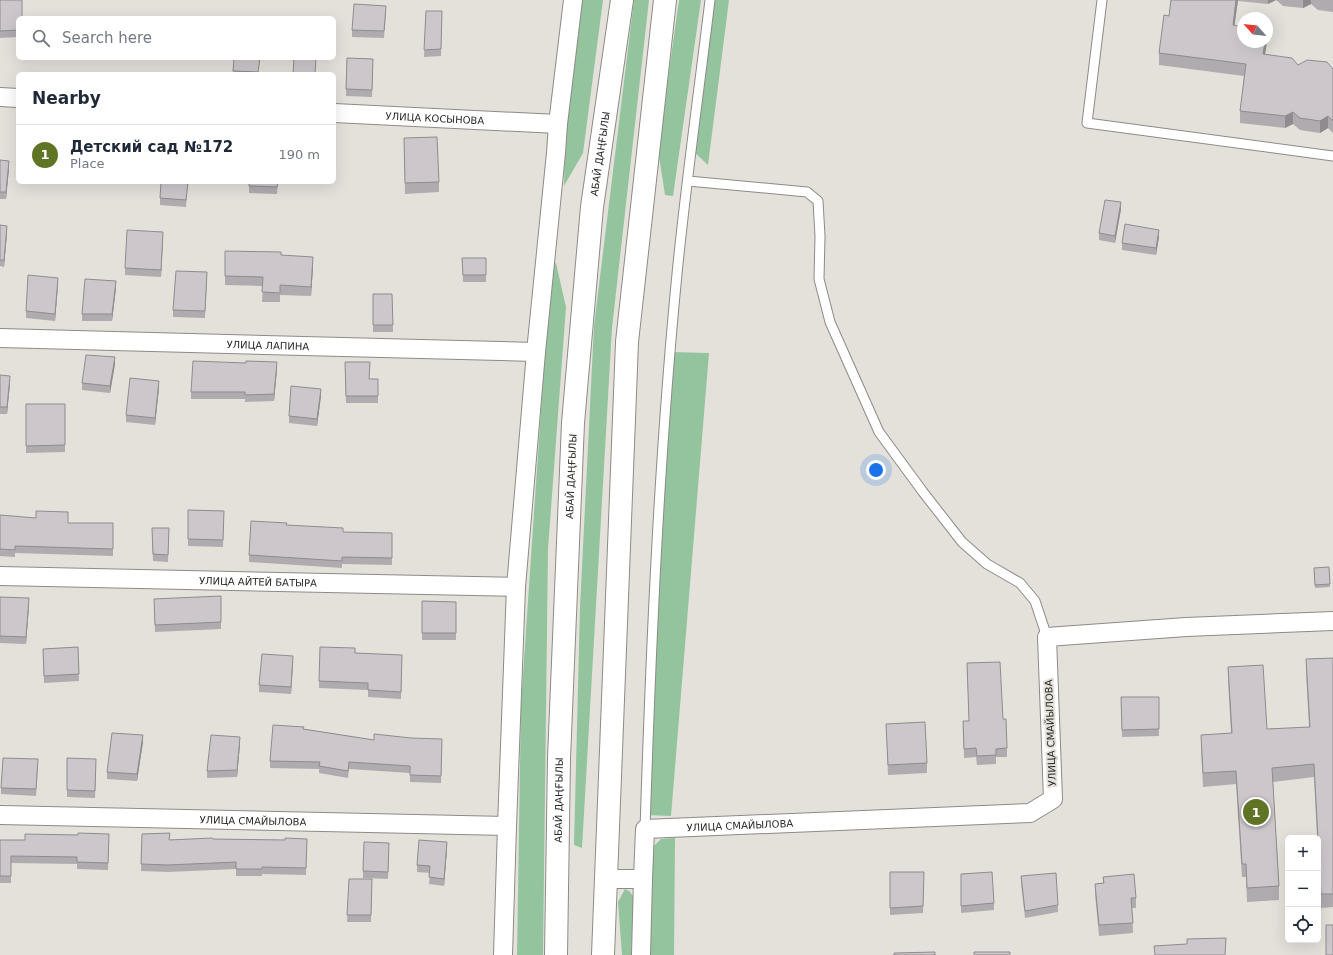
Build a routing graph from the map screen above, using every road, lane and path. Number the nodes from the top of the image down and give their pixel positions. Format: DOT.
graph roads {
  1 [pos="573,0"];
  2 [pos="622,0"];
  3 [pos="665,0"];
  4 [pos="710,0"];
  5 [pos="1102,0"];
  6 [pos="0,97"];
  7 [pos="16,98"];
  8 [pos="336,113"];
  9 [pos="558,124"];
  10 [pos="1333,156"];
  11 [pos="688,181"];
  12 [pos="0,338"];
  13 [pos="536,352"];
  14 [pos="0,576"];
  15 [pos="516,588"];
  16 [pos="1333,621"];
  17 [pos="1047,637"];
  18 [pos="0,815"];
  19 [pos="507,826"];
  20 [pos="645,829"];
  21 [pos="605,879"];
  22 [pos="643,879"];
  23 [pos="503,955"];
  24 [pos="556,955"];
  25 [pos="603,955"];
  26 [pos="641,955"];
  1 -- 9 [label="street"];
  2 -- 24 [label="main road, АБАЙ ДАҢҒЫЛЫ"];
  3 -- 21 [label="main road"];
  4 -- 11 [label="lane"];
  5 -- 10 [label="lane"];
  6 -- 7 [label="street"];
  8 -- 9 [label="street, УЛИЦА КОСЫНОВА"];
  9 -- 13 [label="street"];
  11 -- 17 [label="lane"];
  11 -- 20 [label="lane"];
  12 -- 13 [label="street, УЛИЦА ЛАПИНА"];
  13 -- 15 [label="street"];
  14 -- 15 [label="street, УЛИЦА АЙТЕЙ БАТЫРА"];
  15 -- 19 [label="street"];
  16 -- 17 [label="street"];
  17 -- 20 [label="street, УЛИЦА СМАЙЫЛОВА"];
  18 -- 19 [label="street, УЛИЦА СМАЙЫЛОВА"];
  19 -- 23 [label="street"];
  20 -- 22 [label="street"];
  21 -- 22 [label="street"];
  21 -- 25 [label="main road"];
  22 -- 26 [label="street"];
}
